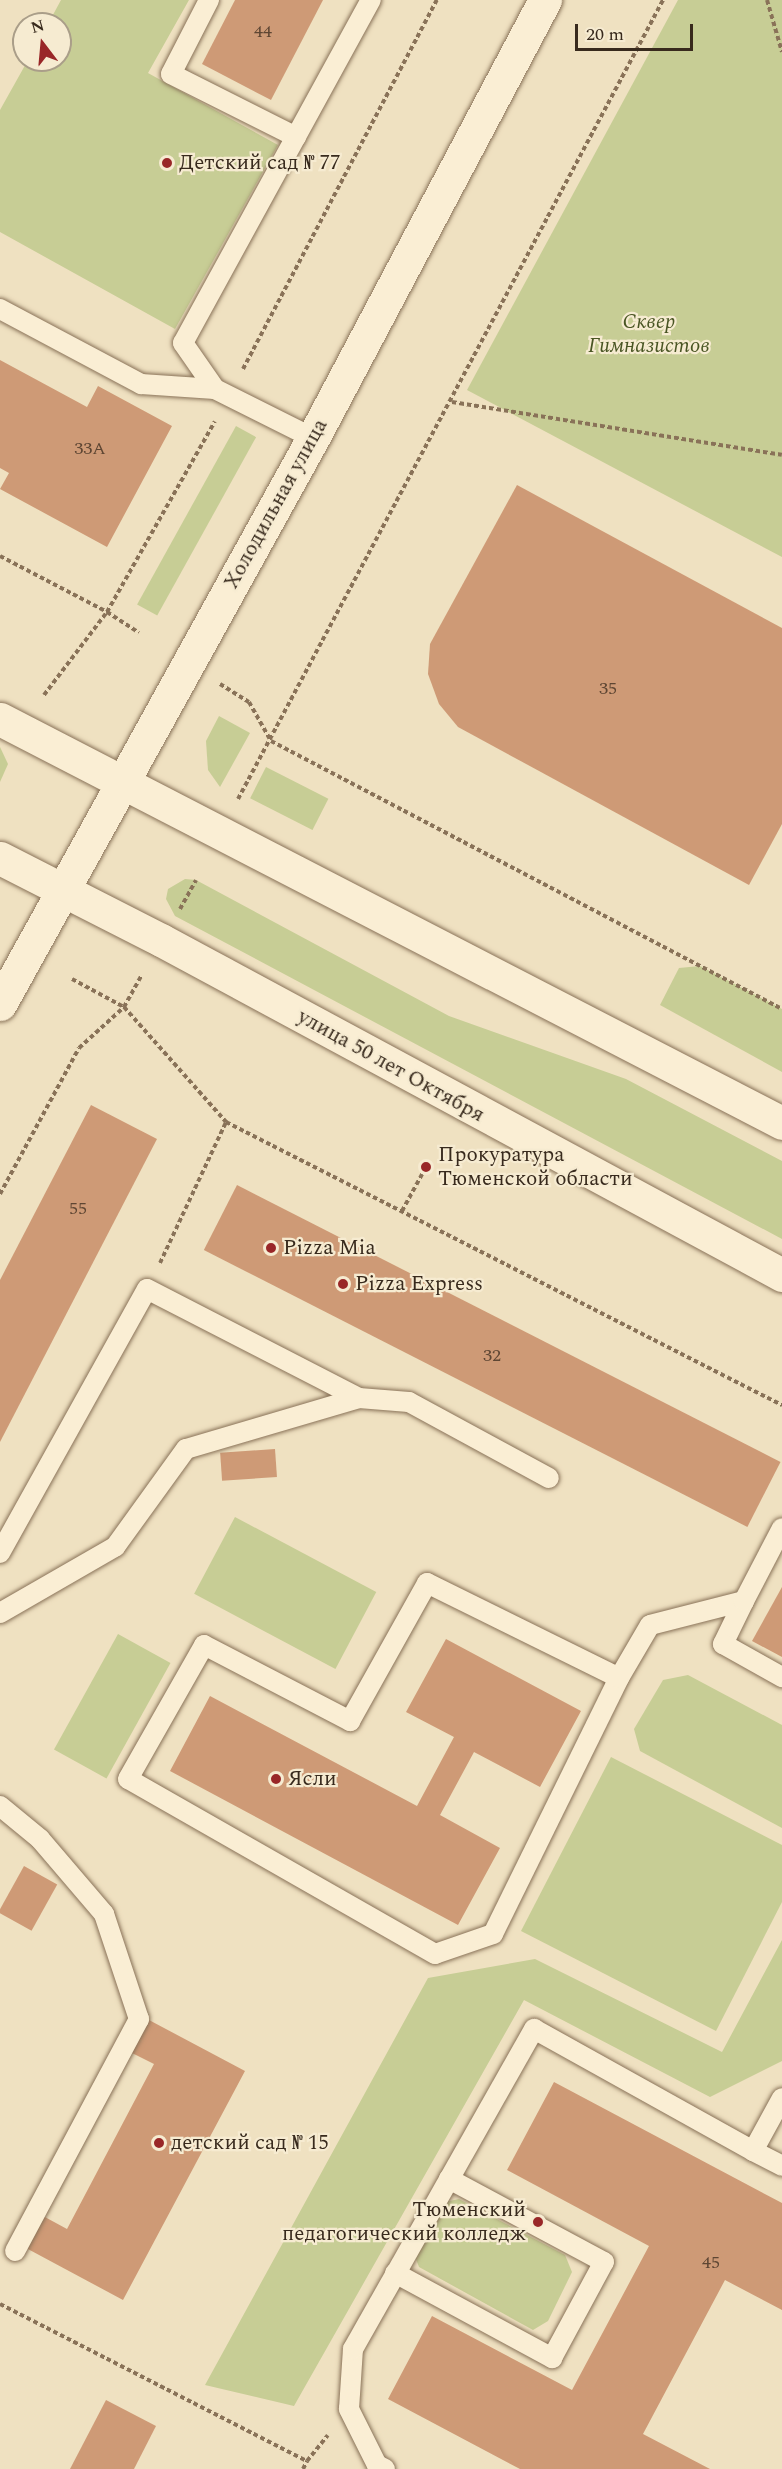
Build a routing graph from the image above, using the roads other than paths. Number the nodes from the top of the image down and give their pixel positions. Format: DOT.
graph roads {
  1 [pos="209,0"];
  2 [pos="371,0"];
  3 [pos="545,0"];
  4 [pos="296,137"];
  5 [pos="0,309"];
  6 [pos="222,393"];
  7 [pos="313,438"];
  8 [pos="0,719"];
  9 [pos="122,782"];
  10 [pos="0,858"];
  11 [pos="62,889"];
  12 [pos="0,1004"];
  13 [pos="782,1123"];
  14 [pos="782,1275"];
  15 [pos="359,1398"];
  16 [pos="549,1478"];
  17 [pos="782,1528"];
  18 [pos="0,1553"];
  19 [pos="744,1601"];
  20 [pos="0,1613"];
  21 [pos="782,1677"];
  22 [pos="619,1678"];
  23 [pos="0,1806"];
  24 [pos="782,2098"];
  25 [pos="753,2151"];
  26 [pos="782,2166"];
  27 [pos="449,2179"];
  28 [pos="15,2251"];
  29 [pos="395,2273"];
  30 [pos="379,2468"];
  1 -- 4 [label="lane"];
  2 -- 4 [label="lane"];
  3 -- 7 [label="main road, Холодильная улица"];
  4 -- 6 [label="lane"];
  5 -- 6 [label="lane"];
  6 -- 7 [label="lane"];
  7 -- 9 [label="main road, Холодильная улица"];
  8 -- 9 [label="main road"];
  9 -- 11 [label="main road, Холодильная улица"];
  9 -- 13 [label="main road"];
  10 -- 11 [label="main road, улица 50 лет Октября"];
  11 -- 12 [label="main road, Холодильная улица"];
  11 -- 14 [label="main road, улица 50 лет Октября"];
  15 -- 16 [label="lane"];
  15 -- 18 [label="lane"];
  15 -- 20 [label="lane"];
  17 -- 19 [label="lane"];
  19 -- 21 [label="lane"];
  19 -- 22 [label="lane"];
  22 -- 22 [label="lane"];
  23 -- 28 [label="lane"];
  24 -- 25 [label="lane"];
  25 -- 26 [label="lane"];
  25 -- 27 [label="lane"];
  27 -- 29 [label="lane"];
  27 -- 29 [label="lane"];
  29 -- 30 [label="lane"];
}
